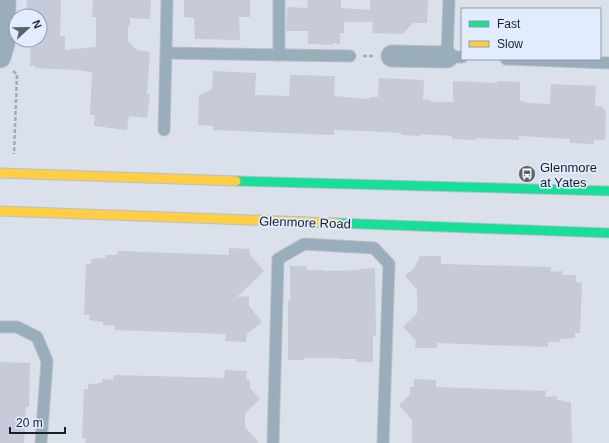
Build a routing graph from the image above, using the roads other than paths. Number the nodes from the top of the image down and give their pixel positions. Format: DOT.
graph roads {
  1 [pos="5,0"];
  2 [pos="167,0"];
  3 [pos="279,0"];
  4 [pos="449,0"];
  5 [pos="166,53"];
  6 [pos="279,55"];
  7 [pos="350,56"];
  8 [pos="392,56"];
  9 [pos="454,57"];
  10 [pos="540,60"];
  11 [pos="609,62"];
  12 [pos="6,63"];
  13 [pos="164,130"];
  14 [pos="0,173"];
  15 [pos="609,191"];
  16 [pos="0,211"];
  17 [pos="609,233"];
  18 [pos="0,327"];
  19 [pos="41,443"];
  20 [pos="273,443"];
  21 [pos="383,443"];
  1 -- 12 [label="street"];
  2 -- 5 [label="lane"];
  3 -- 6 [label="lane"];
  4 -- 9 [label="lane"];
  5 -- 6 [label="lane"];
  5 -- 13 [label="lane"];
  6 -- 7 [label="lane"];
  8 -- 9 [label="street"];
  10 -- 11 [label="lane"];
  14 -- 15 [label="main road"];
  16 -- 17 [label="main road, Glenmore Road"];
  18 -- 19 [label="lane"];
  20 -- 21 [label="lane"];
}
